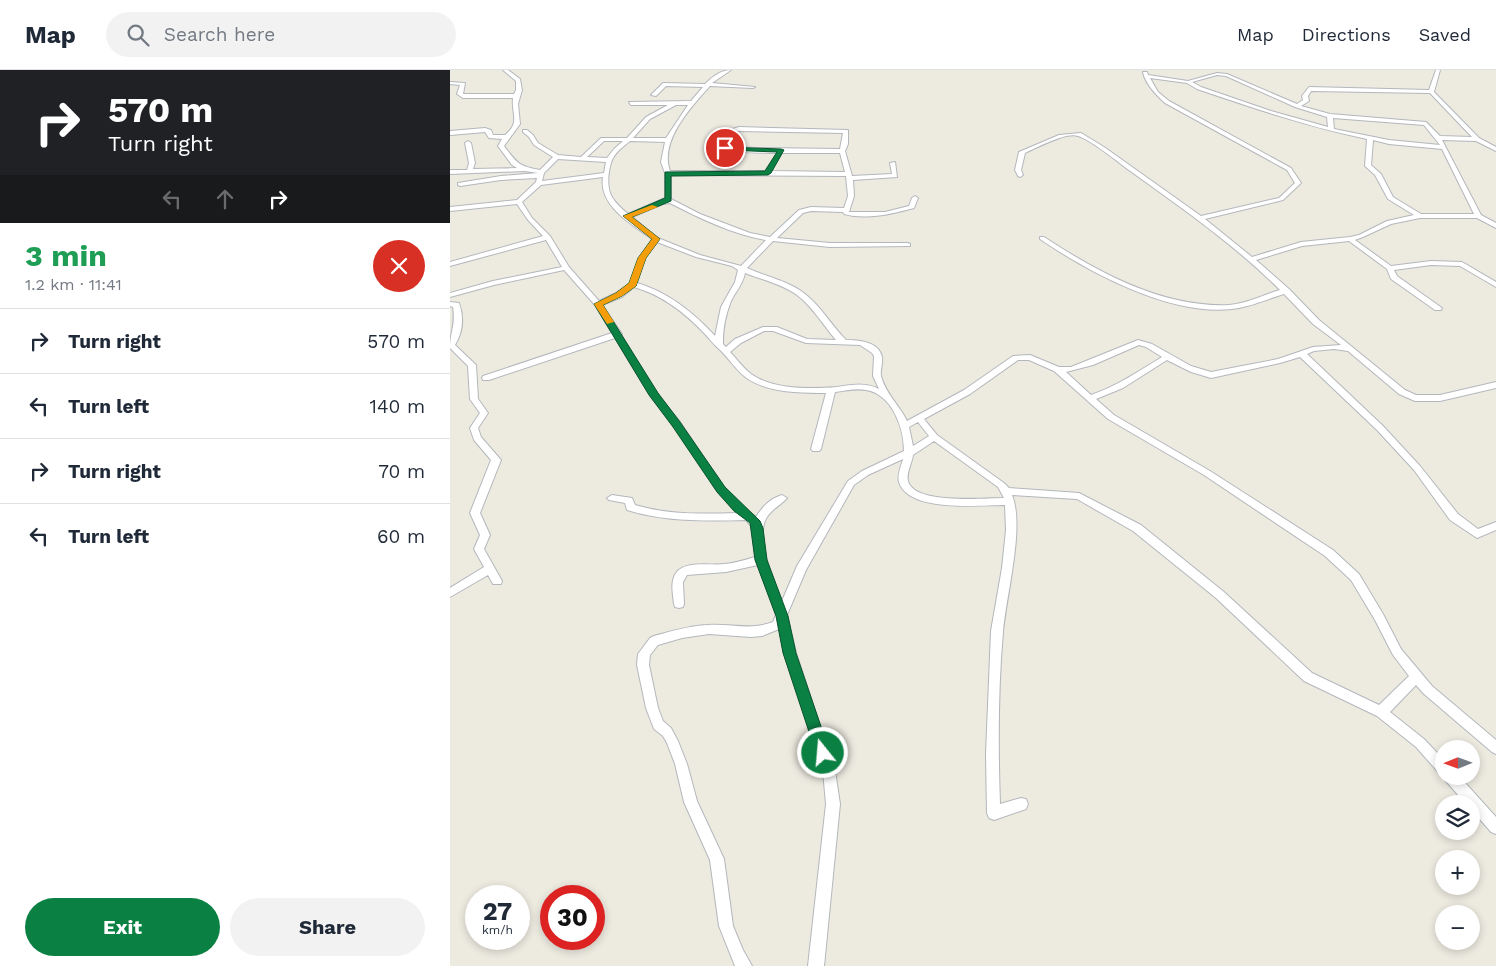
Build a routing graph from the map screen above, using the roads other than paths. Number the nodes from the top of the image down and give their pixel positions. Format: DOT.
graph roads {
  1 [pos="505,70"];
  2 [pos="729,70"];
  3 [pos="1211,70"];
  4 [pos="1438,70"];
  5 [pos="1144,73"];
  6 [pos="1223,74"];
  7 [pos="1188,82"];
  8 [pos="450,83"];
  9 [pos="708,85"];
  10 [pos="753,88"];
  11 [pos="1431,92"];
  12 [pos="654,95"];
  13 [pos="516,96"];
  14 [pos="631,103"];
  15 [pos="675,103"];
  16 [pos="692,103"];
  17 [pos="1297,106"];
  18 [pos="1330,116"];
  19 [pos="1331,130"];
  20 [pos="525,131"];
  21 [pos="450,133"];
  22 [pos="507,137"];
  23 [pos="1370,138"];
  24 [pos="1438,138"];
  25 [pos="626,139"];
  26 [pos="1477,139"];
  27 [pos="668,140"];
  28 [pos="468,143"];
  29 [pos="1444,147"];
  30 [pos="1496,149"];
  31 [pos="781,150"];
  32 [pos="842,151"];
  33 [pos="557,157"];
  34 [pos="582,159"];
  35 [pos="609,160"];
  36 [pos="893,163"];
  37 [pos="525,168"];
  38 [pos="470,170"];
  39 [pos="450,172"];
  40 [pos="768,173"];
  41 [pos="668,174"];
  42 [pos="606,175"];
  43 [pos="1020,175"];
  44 [pos="848,176"];
  45 [pos="540,177"];
  46 [pos="460,184"];
  47 [pos="915,198"];
  48 [pos="519,202"];
  49 [pos="664,202"];
  50 [pos="450,210"];
  51 [pos="846,210"];
  52 [pos="627,216"];
  53 [pos="1420,216"];
  54 [pos="1478,216"];
  55 [pos="1200,218"];
  56 [pos="1496,226"];
  57 [pos="548,237"];
  58 [pos="1042,238"];
  59 [pos="656,239"];
  60 [pos="771,239"];
  61 [pos="1350,239"];
  62 [pos="908,244"];
  63 [pos="1250,260"];
  64 [pos="450,264"];
  65 [pos="566,268"];
  66 [pos="1390,268"];
  67 [pos="742,269"];
  68 [pos="633,284"];
  69 [pos="1496,284"];
  70 [pos="1286,291"];
  71 [pos="450,295"];
  72 [pos="450,304"];
  73 [pos="598,304"];
  74 [pos="1438,308"];
  75 [pos="618,334"];
  76 [pos="843,342"];
  77 [pos="722,349"];
  78 [pos="1350,349"];
  79 [pos="1302,354"];
  80 [pos="1168,357"];
  81 [pos="1058,369"];
  82 [pos="486,378"];
  83 [pos="1496,385"];
  84 [pos="831,390"];
  85 [pos="1089,398"];
  86 [pos="888,399"];
  87 [pos="918,418"];
  88 [pos="904,426"];
  89 [pos="934,437"];
  90 [pos="816,449"];
  91 [pos="909,453"];
  92 [pos="1008,496"];
  93 [pos="612,498"];
  94 [pos="782,498"];
  95 [pos="747,516"];
  96 [pos="1496,526"];
  97 [pos="757,528"];
  98 [pos="761,560"];
  99 [pos="490,568"];
  100 [pos="497,581"];
  101 [pos="450,593"];
  102 [pos="679,604"];
  103 [pos="782,616"];
  104 [pos="1417,676"];
  105 [pos="1381,712"];
  106 [pos="1496,748"];
  107 [pos="1435,759"];
  108 [pos="1458,785"];
  109 [pos="1021,804"];
  110 [pos="1496,827"];
  111 [pos="744,966"];
  112 [pos="816,966"];
  1 -- 13 [label="street"];
  2 -- 9 [label="street"];
  3 -- 6 [label="street"];
  4 -- 11 [label="street"];
  5 -- 7 [label="street"];
  5 -- 55 [label="street"];
  6 -- 7 [label="street"];
  6 -- 17 [label="street"];
  7 -- 19 [label="street"];
  8 -- 13 [label="street"];
  9 -- 10 [label="street"];
  9 -- 12 [label="street"];
  9 -- 16 [label="street"];
  11 -- 17 [label="street"];
  11 -- 26 [label="street"];
  13 -- 22 [label="street"];
  14 -- 15 [label="street"];
  15 -- 16 [label="street"];
  15 -- 25 [label="street"];
  16 -- 27 [label="street"];
  17 -- 18 [label="street"];
  18 -- 19 [label="street"];
  18 -- 24 [label="street"];
  19 -- 23 [label="street"];
  20 -- 33 [label="street"];
  21 -- 22 [label="street"];
  22 -- 37 [label="street"];
  23 -- 29 [label="street"];
  23 -- 53 [label="street"];
  24 -- 26 [label="street"];
  24 -- 29 [label="street"];
  25 -- 27 [label="street"];
  25 -- 34 [label="street"];
  25 -- 35 [label="street"];
  26 -- 30 [label="street"];
  27 -- 41 [label="street"];
  28 -- 38 [label="street"];
  29 -- 54 [label="street"];
  31 -- 32 [label="street"];
  31 -- 32 [label="street"];
  31 -- 40 [label="street"];
  32 -- 44 [label="street"];
  33 -- 34 [label="street"];
  33 -- 45 [label="street"];
  34 -- 35 [label="street"];
  35 -- 42 [label="street"];
  36 -- 44 [label="street"];
  37 -- 38 [label="street"];
  37 -- 45 [label="street"];
  38 -- 39 [label="street"];
  40 -- 41 [label="street"];
  40 -- 44 [label="street"];
  41 -- 49 [label="street"];
  42 -- 45 [label="street"];
  42 -- 52 [label="street"];
  43 -- 55 [label="street"];
  44 -- 51 [label="street"];
  45 -- 46 [label="street"];
  45 -- 48 [label="street"];
  47 -- 51 [label="street"];
  48 -- 50 [label="street"];
  48 -- 57 [label="street"];
  49 -- 52 [label="street"];
  49 -- 60 [label="street"];
  51 -- 60 [label="street"];
  52 -- 59 [label="street"];
  53 -- 54 [label="street"];
  53 -- 61 [label="street"];
  54 -- 56 [label="street"];
  55 -- 63 [label="street"];
  57 -- 64 [label="street"];
  57 -- 65 [label="street"];
  58 -- 70 [label="street"];
  59 -- 67 [label="street"];
  59 -- 68 [label="street"];
  60 -- 62 [label="street"];
  60 -- 67 [label="street"];
  61 -- 63 [label="street"];
  61 -- 66 [label="street"];
  63 -- 70 [label="street"];
  65 -- 71 [label="street"];
  65 -- 73 [label="street"];
  66 -- 69 [label="street"];
  66 -- 74 [label="street"];
  67 -- 76 [label="street"];
  67 -- 77 [label="street"];
  68 -- 73 [label="street"];
  68 -- 77 [label="street"];
  70 -- 78 [label="street"];
  72 -- 99 [label="street"];
  73 -- 75 [label="street"];
  75 -- 82 [label="street"];
  75 -- 95 [label="street"];
  76 -- 77 [label="street"];
  76 -- 86 [label="street"];
  77 -- 84 [label="street"];
  78 -- 79 [label="street"];
  78 -- 83 [label="street"];
  79 -- 80 [label="street"];
  79 -- 96 [label="street"];
  80 -- 81 [label="street"];
  80 -- 85 [label="street"];
  81 -- 85 [label="street"];
  81 -- 87 [label="street"];
  84 -- 86 [label="street"];
  84 -- 90 [label="street"];
  85 -- 104 [label="street"];
  86 -- 88 [label="street"];
  87 -- 88 [label="street"];
  87 -- 89 [label="street"];
  88 -- 91 [label="street"];
  89 -- 91 [label="street"];
  89 -- 92 [label="street"];
  91 -- 92 [label="street"];
  91 -- 103 [label="street"];
  92 -- 105 [label="street"];
  92 -- 109 [label="street"];
  93 -- 95 [label="street"];
  94 -- 97 [label="street"];
  95 -- 97 [label="street"];
  97 -- 98 [label="street"];
  98 -- 102 [label="street"];
  98 -- 103 [label="street"];
  99 -- 100 [label="street"];
  99 -- 101 [label="street"];
  103 -- 111 [label="street"];
  103 -- 112 [label="street"];
  104 -- 105 [label="street"];
  104 -- 106 [label="street"];
  105 -- 107 [label="street"];
  108 -- 110 [label="street"];
}
